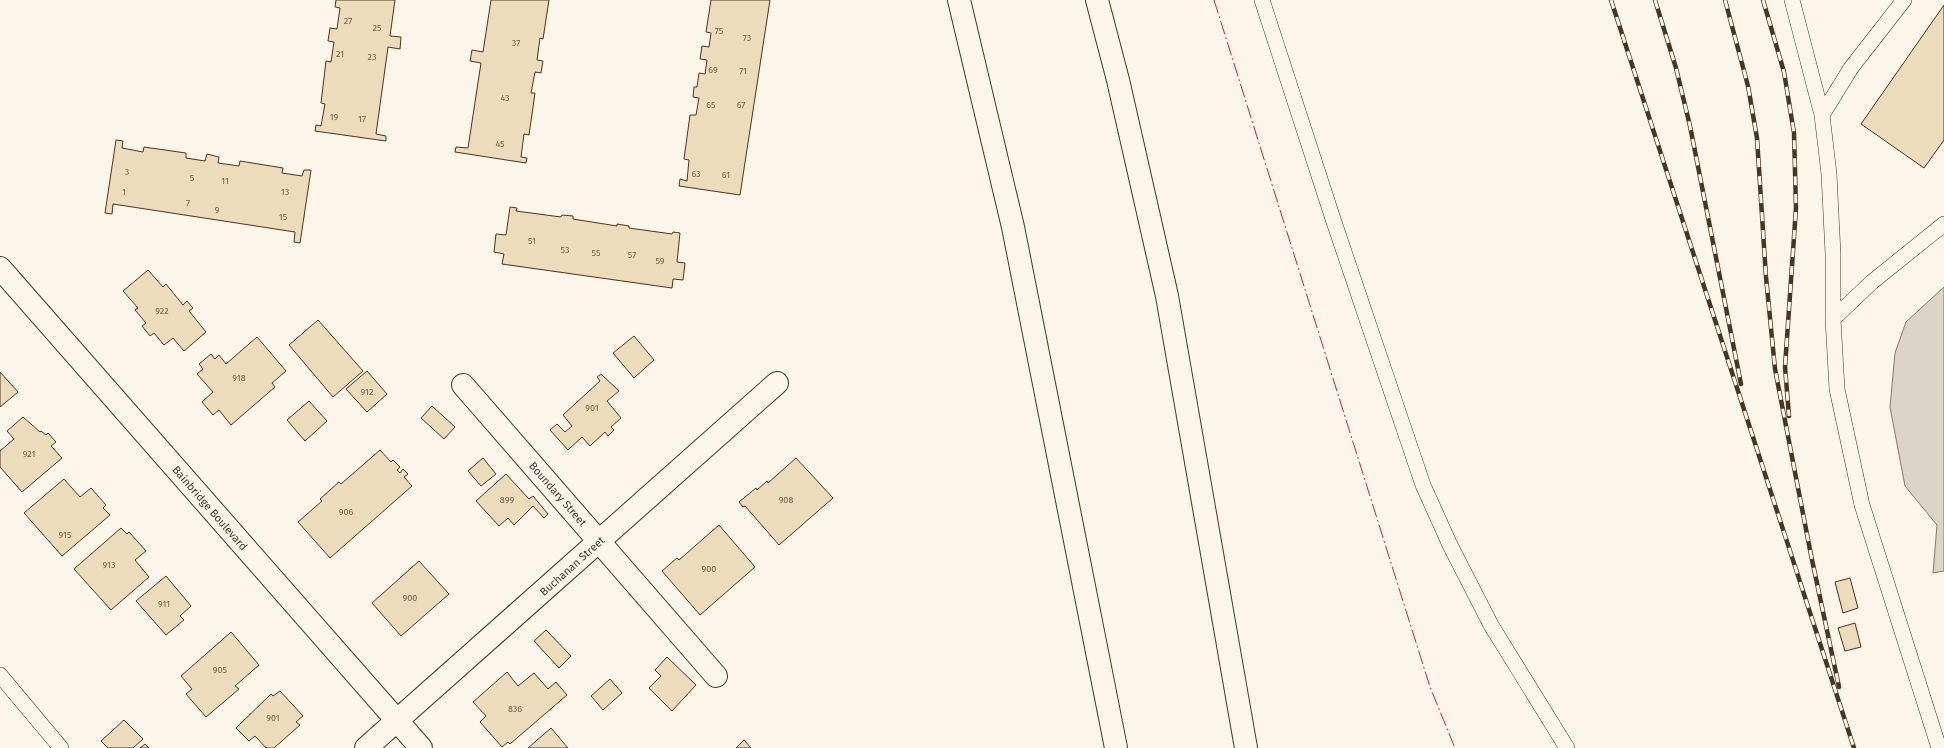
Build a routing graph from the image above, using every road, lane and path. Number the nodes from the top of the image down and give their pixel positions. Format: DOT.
graph roads {
  1 [pos="959,0"];
  2 [pos="1097,0"];
  3 [pos="1262,0"];
  4 [pos="1792,0"];
  5 [pos="1904,0"];
  6 [pos="1822,115"];
  7 [pos="1944,211"];
  8 [pos="1944,224"];
  9 [pos="1928,237"];
  10 [pos="0,268"];
  11 [pos="1833,319"];
  12 [pos="777,383"];
  13 [pos="463,386"];
  14 [pos="599,541"];
  15 [pos="0,675"];
  16 [pos="716,676"];
  17 [pos="397,721"];
  18 [pos="61,748"];
  19 [pos="366,748"];
  20 [pos="421,748"];
  21 [pos="1116,748"];
  22 [pos="1246,748"];
  23 [pos="1567,748"];
  24 [pos="1939,748"];
  1 -- 21 [label="main road"];
  2 -- 22 [label="main road"];
  3 -- 23 [label="lane"];
  4 -- 6 [label="lane"];
  5 -- 6 [label="lane"];
  6 -- 11 [label="lane"];
  7 -- 9 [label="lane"];
  8 -- 9 [label="lane"];
  9 -- 11 [label="lane"];
  10 -- 17 [label="main road, Bainbridge Boulevard"];
  11 -- 24 [label="lane"];
  12 -- 14 [label="main road, Buchanan Street"];
  13 -- 14 [label="main road, Boundary Street"];
  14 -- 16 [label="main road, Boundary Street"];
  14 -- 17 [label="main road, Buchanan Street"];
  15 -- 18 [label="lane"];
  17 -- 19 [label="main road, Buchanan Street"];
  17 -- 20 [label="main road, Bainbridge Boulevard"];
}
